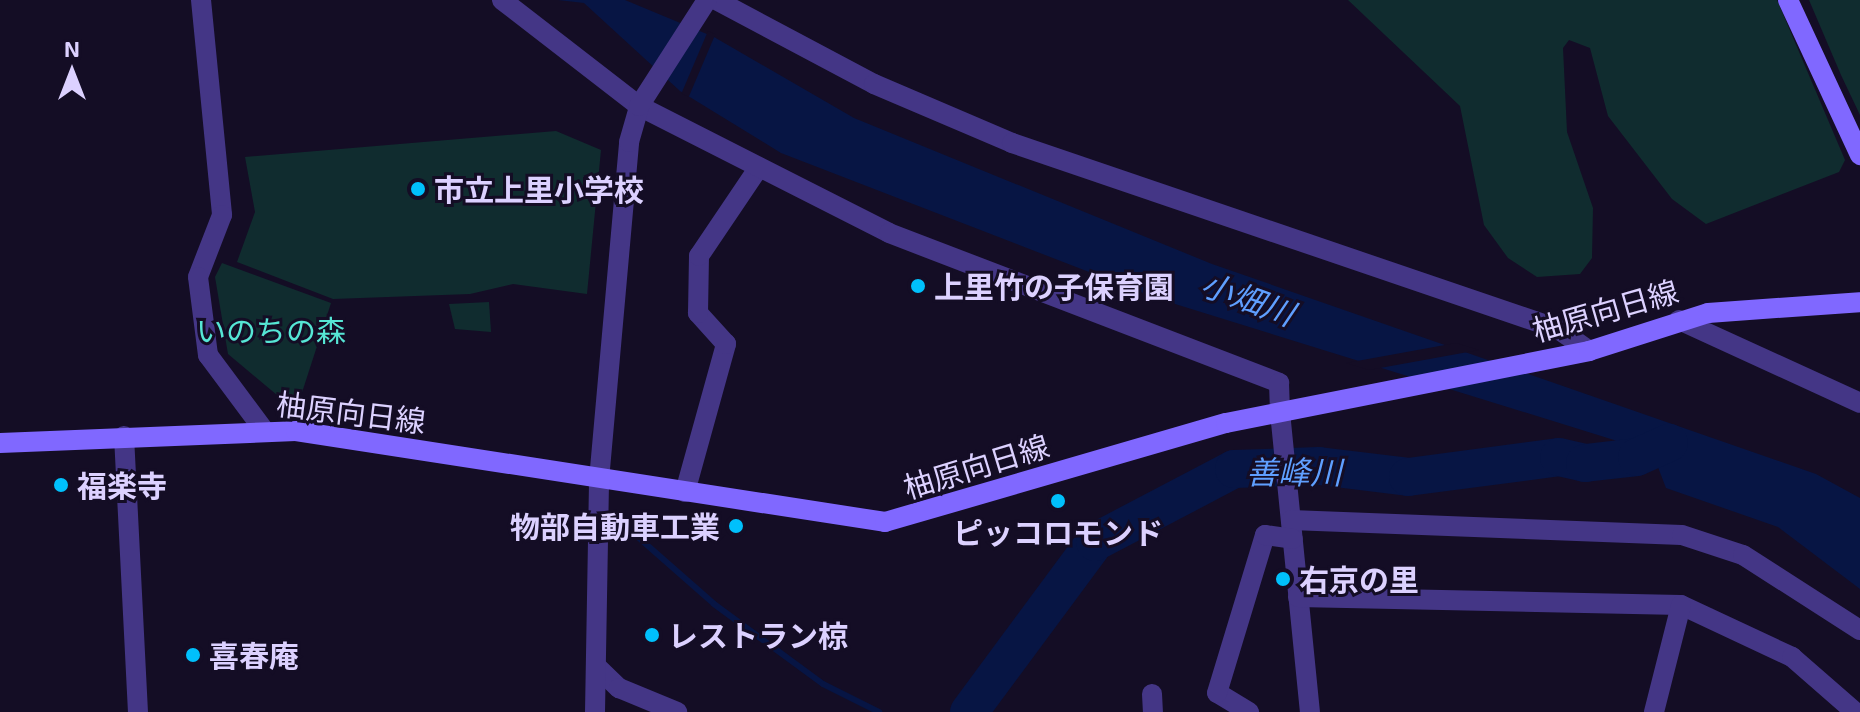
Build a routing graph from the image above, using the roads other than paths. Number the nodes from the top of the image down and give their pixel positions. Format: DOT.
graph roads {
  1 [pos="201,0"];
  2 [pos="502,0"];
  3 [pos="707,0"];
  4 [pos="716,0"];
  5 [pos="1788,0"];
  6 [pos="639,106"];
  7 [pos="1860,155"];
  8 [pos="759,167"];
  9 [pos="1860,302"];
  10 [pos="1679,320"];
  11 [pos="1589,351"];
  12 [pos="1860,403"];
  13 [pos="1280,412"];
  14 [pos="264,430"];
  15 [pos="124,436"];
  16 [pos="0,443"];
  17 [pos="599,480"];
  18 [pos="685,492"];
  19 [pos="1292,529"];
  20 [pos="1298,597"];
  21 [pos="1681,605"];
  22 [pos="1860,630"];
  23 [pos="596,666"];
  24 [pos="138,712"];
  25 [pos="595,712"];
  26 [pos="677,712"];
  27 [pos="1249,712"];
  28 [pos="1310,712"];
  29 [pos="1654,712"];
  30 [pos="1855,712"];
  1 -- 14 [label="street"];
  2 -- 6 [label="street"];
  3 -- 6 [label="street"];
  4 -- 11 [label="street"];
  5 -- 7 [label="main road"];
  6 -- 8 [label="street"];
  6 -- 17 [label="street"];
  8 -- 13 [label="street"];
  8 -- 18 [label="street"];
  9 -- 10 [label="main road, 柚原向日線"];
  10 -- 11 [label="main road, 柚原向日線"];
  10 -- 12 [label="street"];
  11 -- 13 [label="main road, 柚原向日線"];
  13 -- 18 [label="main road, 柚原向日線"];
  13 -- 19 [label="street"];
  14 -- 15 [label="main road, 柚原向日線"];
  14 -- 17 [label="main road, 柚原向日線"];
  15 -- 16 [label="main road, 柚原向日線"];
  15 -- 24 [label="street"];
  17 -- 18 [label="main road, 柚原向日線"];
  17 -- 23 [label="street"];
  19 -- 20 [label="street"];
  19 -- 22 [label="street"];
  19 -- 27 [label="street"];
  20 -- 21 [label="street"];
  20 -- 28 [label="street"];
  21 -- 29 [label="street"];
  21 -- 30 [label="street"];
  23 -- 25 [label="street"];
  23 -- 26 [label="street"];
}
